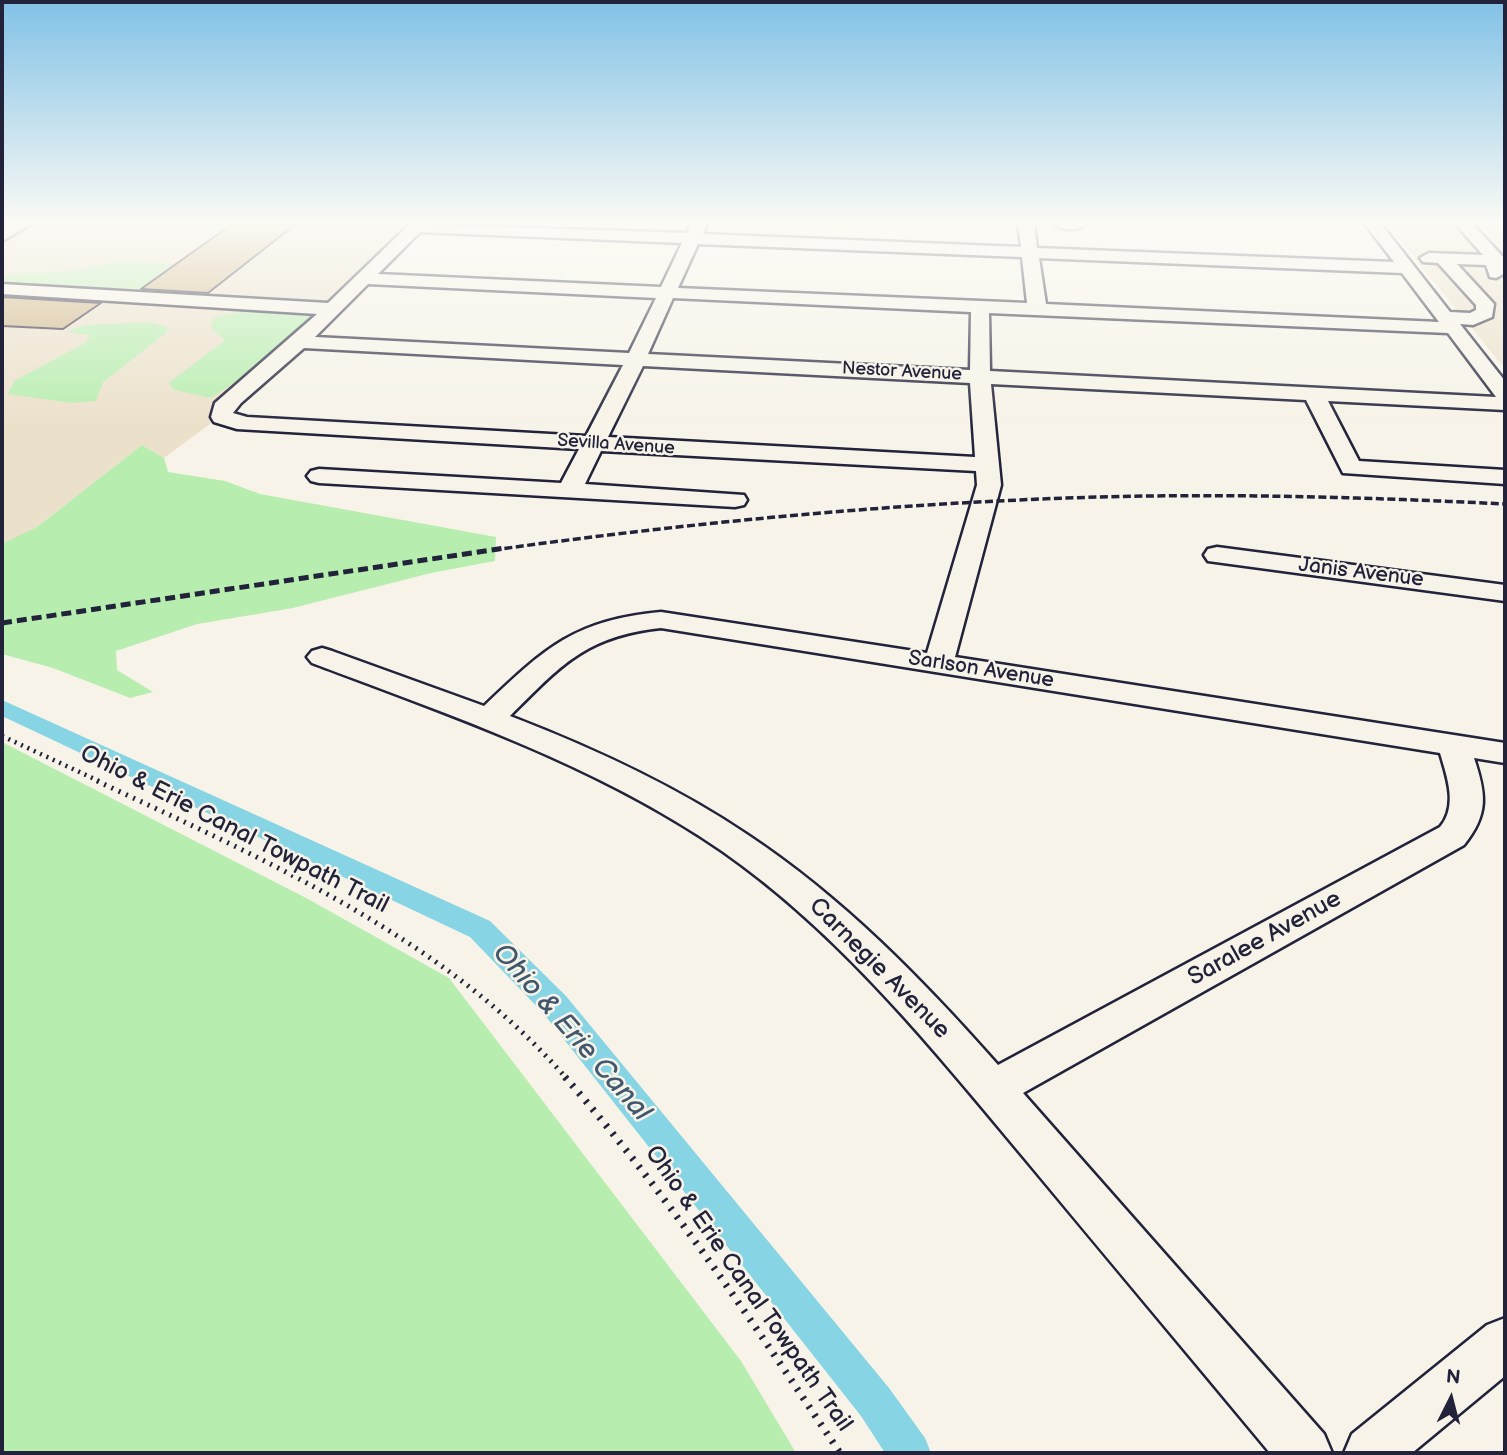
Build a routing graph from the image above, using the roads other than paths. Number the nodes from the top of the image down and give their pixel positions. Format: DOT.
graph roads {
  1 [pos="50,292"];
  2 [pos="351,292"];
  3 [pos="642,292"];
  4 [pos="1035,292"];
  5 [pos="1426,292"];
  6 [pos="1474,292"];
  7 [pos="1490,292"];
  8 [pos="666,293"];
  9 [pos="1485,304"];
  10 [pos="981,307"];
  11 [pos="333,309"];
  12 [pos="1037,309"];
  13 [pos="1450,323"];
  14 [pos="299,342"];
  15 [pos="636,359"];
  16 [pos="980,376"];
  17 [pos="1313,393"];
  18 [pos="1505,395"];
  19 [pos="1505,404"];
  20 [pos="594,445"];
  21 [pos="987,466"];
  22 [pos="319,476"];
  23 [pos="1505,477"];
  24 [pos="570,489"];
  25 [pos="735,500"];
  26 [pos="1217,555"];
  27 [pos="1505,593"];
  28 [pos="322,657"];
  29 [pos="939,663"];
  30 [pos="489,719"];
  31 [pos="1454,745"];
  32 [pos="1505,753"];
  33 [pos="993,1089"];
  34 [pos="1505,1343"];
  35 [pos="1305,1453"];
  36 [pos="1371,1453"];
  1 -- 11 [label="street"];
  2 -- 11 [label="street"];
  3 -- 8 [label="street"];
  4 -- 12 [label="street"];
  5 -- 13 [label="street"];
  6 -- 9 [label="street"];
  7 -- 9 [label="street"];
  8 -- 10 [label="street"];
  8 -- 15 [label="street"];
  9 -- 13 [label="street"];
  10 -- 12 [label="street"];
  10 -- 16 [label="street"];
  11 -- 14 [label="street"];
  12 -- 13 [label="street"];
  13 -- 18 [label="street"];
  14 -- 15 [label="street, Nestor Avenue"];
  14 -- 20 [label="street, Sevilla Avenue"];
  15 -- 16 [label="street, Nestor Avenue"];
  15 -- 20 [label="street"];
  16 -- 17 [label="street, Nestor Avenue"];
  16 -- 21 [label="street"];
  17 -- 19 [label="street, Nestor Avenue"];
  17 -- 23 [label="street"];
  20 -- 21 [label="street, Sevilla Avenue"];
  20 -- 24 [label="street"];
  21 -- 29 [label="street"];
  22 -- 24 [label="street"];
  24 -- 25 [label="street"];
  26 -- 27 [label="street, Janis Avenue"];
  28 -- 30 [label="street, Carnegie Avenue"];
  29 -- 30 [label="street, Sarlson Avenue"];
  29 -- 31 [label="street, Sarlson Avenue"];
  30 -- 33 [label="street, Carnegie Avenue"];
  31 -- 32 [label="street, Sarlson Avenue"];
  31 -- 33 [label="street, Saralee Avenue"];
  33 -- 35 [label="street, Carnegie Avenue"];
  34 -- 36 [label="street"];
}
